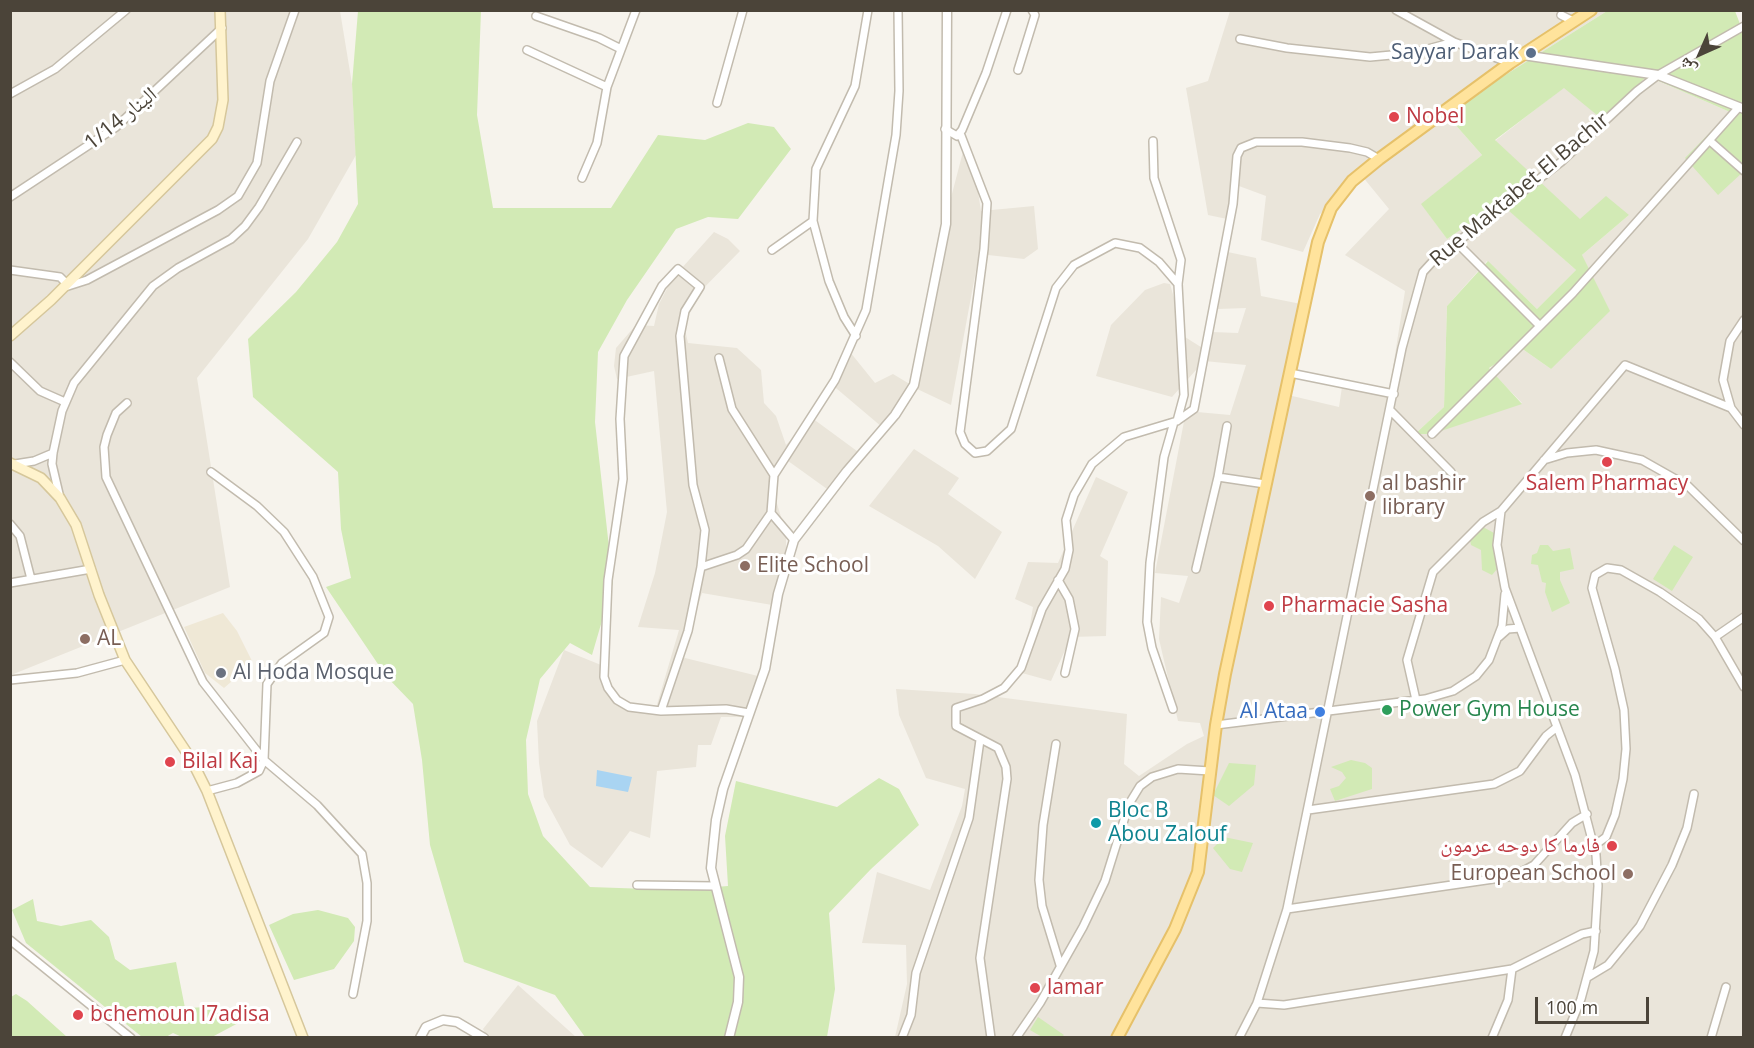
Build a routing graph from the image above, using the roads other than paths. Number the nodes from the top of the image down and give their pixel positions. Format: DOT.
graph roads {
  1 [pos="126,10"];
  2 [pos="219,10"];
  3 [pos="295,10"];
  4 [pos="636,10"];
  5 [pos="743,10"];
  6 [pos="868,10"];
  7 [pos="898,10"];
  8 [pos="946,10"];
  9 [pos="1007,10"];
  10 [pos="1032,10"];
  11 [pos="1396,10"];
  12 [pos="1591,10"];
  13 [pos="536,16"];
  14 [pos="1571,16"];
  15 [pos="1743,26"];
  16 [pos="222,28"];
  17 [pos="1240,39"];
  18 [pos="1454,42"];
  19 [pos="621,49"];
  20 [pos="527,50"];
  21 [pos="1523,55"];
  22 [pos="1510,63"];
  23 [pos="1018,70"];
  24 [pos="1658,75"];
  25 [pos="607,87"];
  26 [pos="10,94"];
  27 [pos="717,104"];
  28 [pos="1741,108"];
  29 [pos="945,129"];
  30 [pos="960,133"];
  31 [pos="1153,141"];
  32 [pos="1710,141"];
  33 [pos="297,142"];
  34 [pos="1378,159"];
  35 [pos="1743,171"];
  36 [pos="582,178"];
  37 [pos="10,197"];
  38 [pos="813,221"];
  39 [pos="1457,243"];
  40 [pos="772,250"];
  41 [pos="10,270"];
  42 [pos="1178,284"];
  43 [pos="65,286"];
  44 [pos="1743,320"];
  45 [pos="1540,326"];
  46 [pos="10,336"];
  47 [pos="856,336"];
  48 [pos="719,358"];
  49 [pos="10,362"];
  50 [pos="1290,373"];
  51 [pos="1394,394"];
  52 [pos="65,402"];
  53 [pos="127,403"];
  54 [pos="1731,408"];
  55 [pos="1390,411"];
  56 [pos="1175,422"];
  57 [pos="1743,425"];
  58 [pos="1227,426"];
  59 [pos="1432,434"];
  60 [pos="53,453"];
  61 [pos="1544,460"];
  62 [pos="13,463"];
  63 [pos="211,472"];
  64 [pos="1451,472"];
  65 [pos="774,475"];
  66 [pos="1218,477"];
  67 [pos="1265,484"];
  68 [pos="60,498"];
  69 [pos="1501,511"];
  70 [pos="771,513"];
  71 [pos="10,524"];
  72 [pos="794,540"];
  73 [pos="1743,541"];
  74 [pos="701,567"];
  75 [pos="91,569"];
  76 [pos="1196,569"];
  77 [pos="31,579"];
  78 [pos="1058,580"];
  79 [pos="10,583"];
  80 [pos="1505,588"];
  81 [pos="1743,617"];
  82 [pos="1520,628"];
  83 [pos="1499,637"];
  84 [pos="1715,637"];
  85 [pos="125,660"];
  86 [pos="1065,673"];
  87 [pos="10,680"];
  88 [pos="1743,687"];
  89 [pos="1416,700"];
  90 [pos="1173,709"];
  91 [pos="661,711"];
  92 [pos="1329,711"];
  93 [pos="749,713"];
  94 [pos="1216,725"];
  95 [pos="1557,727"];
  96 [pos="980,740"];
  97 [pos="1056,744"];
  98 [pos="264,760"];
  99 [pos="1210,771"];
  100 [pos="207,791"];
  101 [pos="1694,794"];
  102 [pos="1308,810"];
  103 [pos="1587,814"];
  104 [pos="1594,845"];
  105 [pos="638,885"];
  106 [pos="714,886"];
  107 [pos="1287,909"];
  108 [pos="1596,931"];
  109 [pos="10,940"];
  110 [pos="1060,966"];
  111 [pos="1512,969"];
  112 [pos="1588,977"];
  113 [pos="1726,987"];
  114 [pos="353,994"];
  115 [pos="1257,1003"];
  116 [pos="131,1038"];
  117 [pos="303,1038"];
  118 [pos="420,1038"];
  119 [pos="484,1038"];
  120 [pos="729,1038"];
  121 [pos="902,1038"];
  122 [pos="991,1038"];
  123 [pos="1016,1038"];
  124 [pos="1117,1038"];
  125 [pos="1239,1038"];
  126 [pos="1492,1038"];
  127 [pos="1565,1038"];
  128 [pos="1711,1038"];
  1 -- 26 [label="street"];
  2 -- 16 [label="main road"];
  3 -- 43 [label="street"];
  4 -- 19 [label="street"];
  5 -- 27 [label="street"];
  6 -- 38 [label="street"];
  7 -- 47 [label="street"];
  8 -- 29 [label="street"];
  9 -- 30 [label="street"];
  10 -- 23 [label="street"];
  11 -- 18 [label="street"];
  12 -- 14 [label="main road"];
  13 -- 19 [label="street"];
  14 -- 21 [label="main road"];
  15 -- 24 [label="street, Rue Maktabet El Bachir"];
  16 -- 37 [label="street, الينار 1/14"];
  16 -- 43 [label="main road"];
  17 -- 18 [label="street"];
  18 -- 22 [label="street"];
  19 -- 25 [label="street"];
  20 -- 25 [label="street"];
  21 -- 22 [label="main road"];
  21 -- 24 [label="street"];
  22 -- 34 [label="main road"];
  24 -- 28 [label="street"];
  24 -- 39 [label="street, Rue Maktabet El Bachir"];
  25 -- 36 [label="street"];
  28 -- 32 [label="street"];
  29 -- 30 [label="street"];
  29 -- 72 [label="street"];
  30 -- 42 [label="street"];
  31 -- 42 [label="street"];
  32 -- 35 [label="street"];
  32 -- 45 [label="street"];
  33 -- 52 [label="street"];
  34 -- 50 [label="main road"];
  34 -- 56 [label="street"];
  38 -- 40 [label="street"];
  38 -- 47 [label="street"];
  39 -- 45 [label="street"];
  39 -- 51 [label="street, Rue Maktabet El Bachir"];
  41 -- 43 [label="street"];
  42 -- 56 [label="street"];
  43 -- 46 [label="main road"];
  44 -- 54 [label="street"];
  45 -- 59 [label="street"];
  47 -- 65 [label="street"];
  48 -- 65 [label="street"];
  49 -- 52 [label="street"];
  50 -- 51 [label="street"];
  50 -- 67 [label="main road"];
  51 -- 55 [label="street, Rue Maktabet El Bachir"];
  52 -- 60 [label="street"];
  53 -- 98 [label="street"];
  54 -- 57 [label="street"];
  54 -- 61 [label="street"];
  55 -- 64 [label="street"];
  55 -- 92 [label="street, Rue Maktabet El Bachir"];
  56 -- 78 [label="street"];
  56 -- 90 [label="street"];
  58 -- 66 [label="street"];
  60 -- 62 [label="street"];
  60 -- 68 [label="street"];
  61 -- 69 [label="street"];
  61 -- 73 [label="street"];
  62 -- 68 [label="main road"];
  63 -- 98 [label="street"];
  65 -- 70 [label="street"];
  66 -- 67 [label="street"];
  66 -- 76 [label="street"];
  67 -- 94 [label="main road"];
  68 -- 75 [label="main road"];
  69 -- 80 [label="street"];
  69 -- 89 [label="street"];
  70 -- 72 [label="street"];
  70 -- 74 [label="street"];
  71 -- 77 [label="street"];
  72 -- 93 [label="street"];
  74 -- 91 [label="street"];
  74 -- 91 [label="street"];
  75 -- 77 [label="street"];
  75 -- 85 [label="main road"];
  77 -- 79 [label="street"];
  78 -- 86 [label="street"];
  78 -- 96 [label="street"];
  80 -- 82 [label="street"];
  80 -- 83 [label="street"];
  81 -- 84 [label="street"];
  82 -- 83 [label="street"];
  82 -- 95 [label="street"];
  83 -- 89 [label="street"];
  84 -- 88 [label="street"];
  84 -- 104 [label="street"];
  85 -- 87 [label="street"];
  85 -- 100 [label="main road"];
  89 -- 92 [label="street"];
  91 -- 93 [label="street"];
  92 -- 94 [label="street"];
  92 -- 102 [label="street, Rue Maktabet El Bachir"];
  93 -- 106 [label="street"];
  94 -- 99 [label="main road"];
  95 -- 102 [label="street"];
  95 -- 103 [label="street"];
  96 -- 121 [label="street"];
  96 -- 122 [label="street"];
  97 -- 110 [label="street"];
  98 -- 100 [label="street"];
  98 -- 114 [label="street"];
  99 -- 110 [label="street"];
  99 -- 124 [label="main road"];
  100 -- 117 [label="main road"];
  101 -- 112 [label="street"];
  102 -- 107 [label="street, Rue Maktabet El Bachir"];
  103 -- 104 [label="street"];
  103 -- 107 [label="street"];
  104 -- 108 [label="street"];
  105 -- 106 [label="street"];
  106 -- 120 [label="street"];
  107 -- 115 [label="street, Rue Maktabet El Bachir"];
  108 -- 111 [label="street"];
  108 -- 112 [label="street"];
  109 -- 116 [label="street"];
  110 -- 123 [label="street"];
  111 -- 115 [label="street"];
  111 -- 126 [label="street"];
  112 -- 127 [label="street"];
  113 -- 128 [label="street"];
  115 -- 125 [label="street, Rue Maktabet El Bachir"];
  118 -- 119 [label="street"];
}
